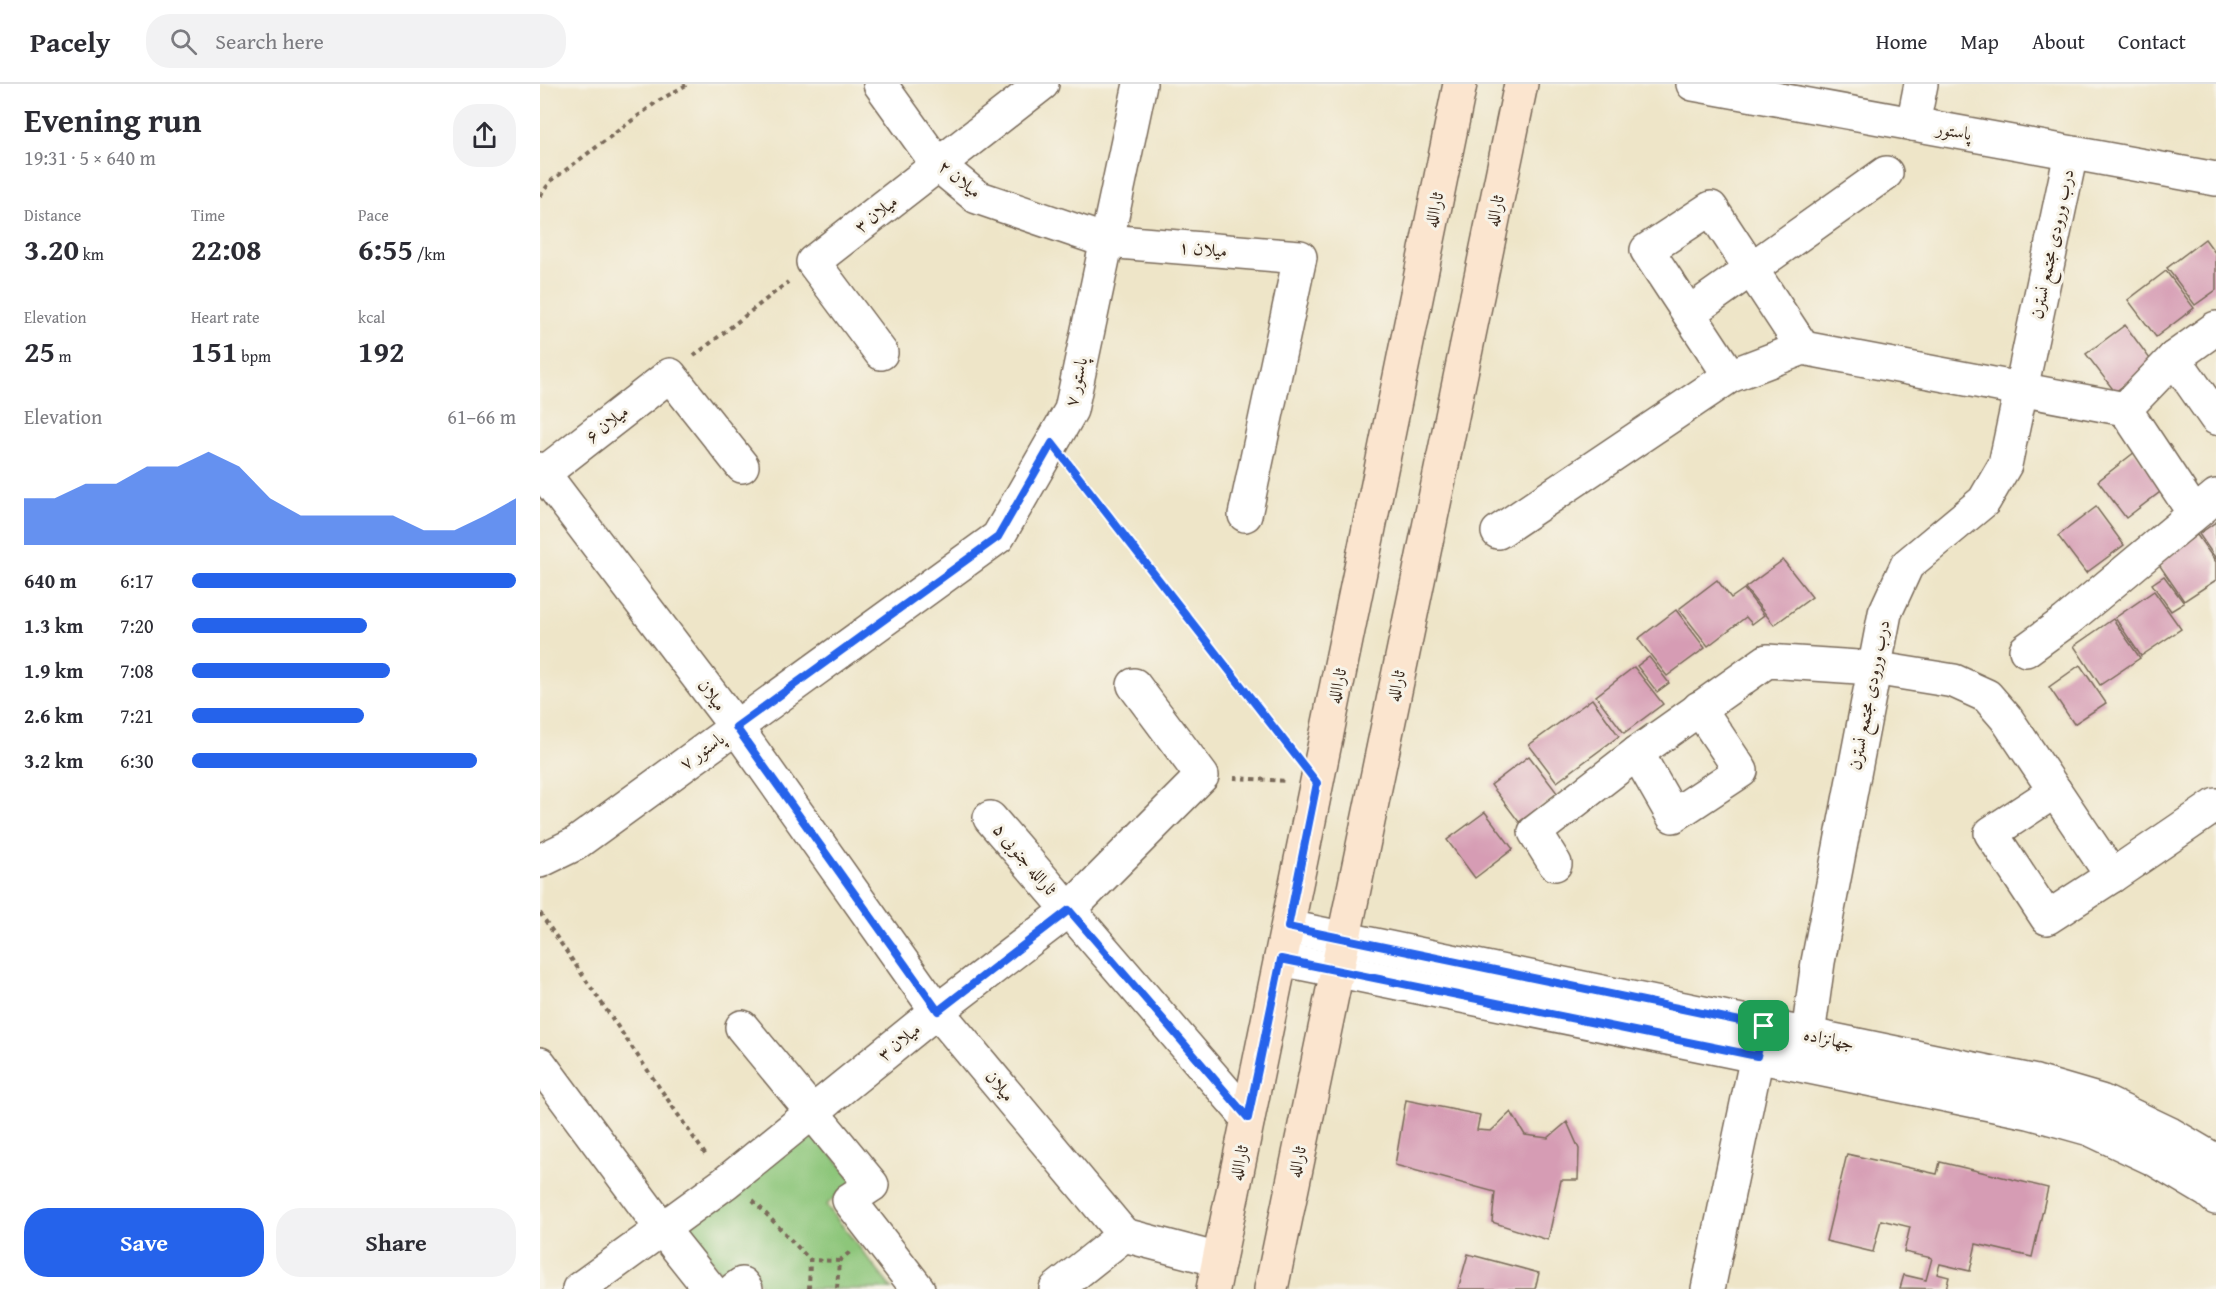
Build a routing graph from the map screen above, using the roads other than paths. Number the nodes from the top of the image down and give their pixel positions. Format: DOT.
graph roads {
  1 [pos="880,84"];
  2 [pos="1042,84"];
  3 [pos="1140,84"];
  4 [pos="1460,84"];
  5 [pos="1521,84"];
  6 [pos="1693,84"];
  7 [pos="1921,84"];
  8 [pos="1913,124"];
  9 [pos="2071,153"];
  10 [pos="938,165"];
  11 [pos="1886,173"];
  12 [pos="2216,179"];
  13 [pos="1106,241"];
  14 [pos="1751,269"];
  15 [pos="1689,313"];
  16 [pos="2216,328"];
  17 [pos="1803,348"];
  18 [pos="881,353"];
  19 [pos="2174,357"];
  20 [pos="1730,376"];
  21 [pos="2022,389"];
  22 [pos="2125,409"];
  23 [pos="2216,418"];
  24 [pos="742,466"];
  25 [pos="541,473"];
  26 [pos="2205,504"];
  27 [pos="1245,515"];
  28 [pos="1498,532"];
  29 [pos="2026,650"];
  30 [pos="1873,668"];
  31 [pos="1134,685"];
  32 [pos="1699,708"];
  33 [pos="736,727"];
  34 [pos="1637,753"];
  35 [pos="2055,791"];
  36 [pos="2216,805"];
  37 [pos="990,818"];
  38 [pos="540,861"];
  39 [pos="1555,864"];
  40 [pos="2112,876"];
  41 [pos="1069,910"];
  42 [pos="1288,927"];
  43 [pos="1340,954"];
  44 [pos="1281,959"];
  45 [pos="938,1011"];
  46 [pos="742,1027"];
  47 [pos="1808,1035"];
  48 [pos="1761,1041"];
  49 [pos="540,1064"];
  50 [pos="813,1113"];
  51 [pos="1248,1118"];
  52 [pos="2216,1161"];
  53 [pos="2216,1198"];
  54 [pos="663,1230"];
  55 [pos="1124,1235"];
  56 [pos="1216,1274"];
  57 [pos="579,1289"];
  58 [pos="710,1289"];
  59 [pos="735,1289"];
  60 [pos="746,1289"];
  61 [pos="918,1289"];
  62 [pos="1056,1289"];
  63 [pos="1271,1289"];
  64 [pos="1708,1289"];
  1 -- 10 [label="street, میلان ۲"];
  2 -- 10 [label="street, میلان ۳"];
  3 -- 13 [label="street, پاستور ۷"];
  4 -- 42 [label="main road, ثاراالله"];
  5 -- 43 [label="main road, ثارالله"];
  6 -- 8 [label="street, پاستور"];
  7 -- 8 [label="street"];
  8 -- 9 [label="street, پاستور"];
  9 -- 12 [label="street, پاستور"];
  9 -- 21 [label="street, درب ورودی مجتمع نسترن"];
  10 -- 13 [label="street, میلان ۲"];
  10 -- 18 [label="street, میلان ۳"];
  11 -- 14 [label="street"];
  13 -- 27 [label="street, میلان ۱"];
  13 -- 33 [label="street, پاستور ۷"];
  14 -- 15 [label="street"];
  14 -- 15 [label="street"];
  14 -- 17 [label="street"];
  15 -- 20 [label="street"];
  16 -- 19 [label="street"];
  17 -- 20 [label="street"];
  17 -- 21 [label="street"];
  19 -- 22 [label="street"];
  19 -- 23 [label="street"];
  20 -- 28 [label="street"];
  21 -- 22 [label="street"];
  21 -- 30 [label="street, درب ورودی مجتمع نسترن"];
  22 -- 26 [label="street"];
  24 -- 25 [label="street, میلان ۶"];
  25 -- 33 [label="street, میلان"];
  26 -- 29 [label="street"];
  30 -- 32 [label="street"];
  30 -- 35 [label="street"];
  30 -- 47 [label="street, درب ورودی مجتمع نسترن"];
  31 -- 41 [label="street, میلان ۳"];
  32 -- 34 [label="street"];
  32 -- 34 [label="street"];
  33 -- 38 [label="street, پاستور ۷"];
  33 -- 45 [label="street, میلان"];
  34 -- 39 [label="street"];
  35 -- 40 [label="street"];
  35 -- 40 [label="street"];
  36 -- 40 [label="street"];
  37 -- 41 [label="street, ثارالله جنوبی ۵"];
  41 -- 45 [label="street, میلان ۳"];
  41 -- 51 [label="street, ثارالله جنوبی ۵"];
  42 -- 43 [label="street, جهانزاده"];
  42 -- 44 [label="main road, ثاراالله"];
  43 -- 44 [label="street"];
  43 -- 48 [label="street, جهانزاده"];
  43 -- 63 [label="main road, ثارالله"];
  44 -- 51 [label="main road, ثاراالله"];
  45 -- 50 [label="street, میلان ۳"];
  45 -- 55 [label="street, میلان"];
  46 -- 50 [label="street"];
  47 -- 48 [label="street, جهانزاده"];
  47 -- 52 [label="street, جهانزاده"];
  48 -- 53 [label="street, جهانزاده"];
  48 -- 64 [label="street"];
  49 -- 54 [label="street"];
  50 -- 54 [label="street, میلان ۳"];
  50 -- 61 [label="street"];
  51 -- 56 [label="main road, ثاراالله"];
  54 -- 57 [label="street, میلان ۳"];
  54 -- 58 [label="street"];
  55 -- 56 [label="street"];
  55 -- 62 [label="street"];
  59 -- 60 [label="street"];
}
